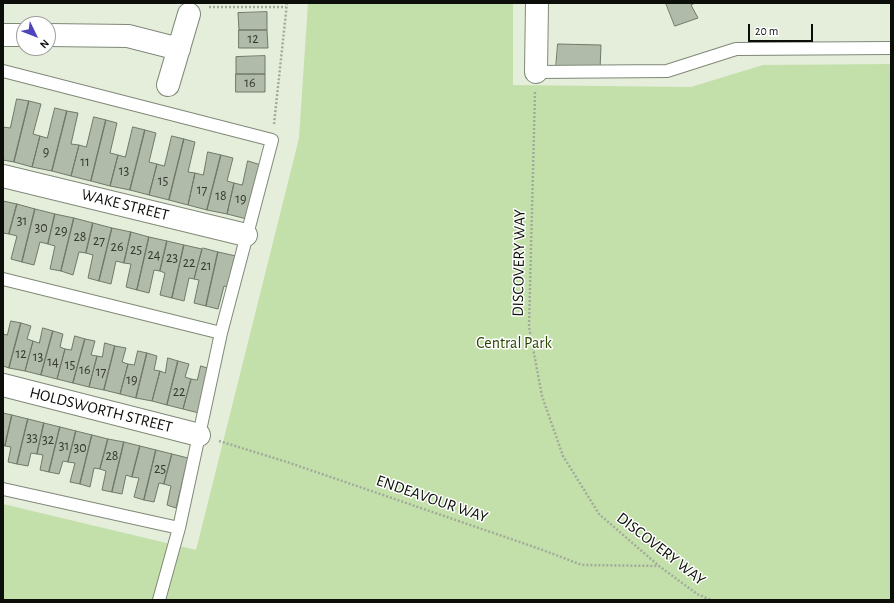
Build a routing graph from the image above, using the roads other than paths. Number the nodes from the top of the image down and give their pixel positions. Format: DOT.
graph roads {
  1 [pos="537,3"];
  2 [pos="189,14"];
  3 [pos="3,35"];
  4 [pos="16,35"];
  5 [pos="56,35"];
  6 [pos="891,48"];
  7 [pos="179,49"];
  8 [pos="3,71"];
  9 [pos="536,72"];
  10 [pos="168,85"];
  11 [pos="3,176"];
  12 [pos="246,235"];
  13 [pos="3,279"];
  14 [pos="221,333"];
  15 [pos="3,385"];
  16 [pos="199,436"];
  17 [pos="3,489"];
  18 [pos="180,528"];
  19 [pos="160,600"];
  1 -- 9 [label="street"];
  2 -- 7 [label="street"];
  3 -- 4 [label="street"];
  5 -- 7 [label="street"];
  6 -- 9 [label="lane"];
  7 -- 10 [label="street"];
  8 -- 12 [label="lane"];
  11 -- 12 [label="street, WAKE STREET"];
  12 -- 14 [label="lane"];
  13 -- 14 [label="lane"];
  14 -- 16 [label="lane"];
  15 -- 16 [label="street, HOLDSWORTH STREET"];
  16 -- 18 [label="lane"];
  17 -- 18 [label="lane"];
  18 -- 19 [label="lane"];
}
